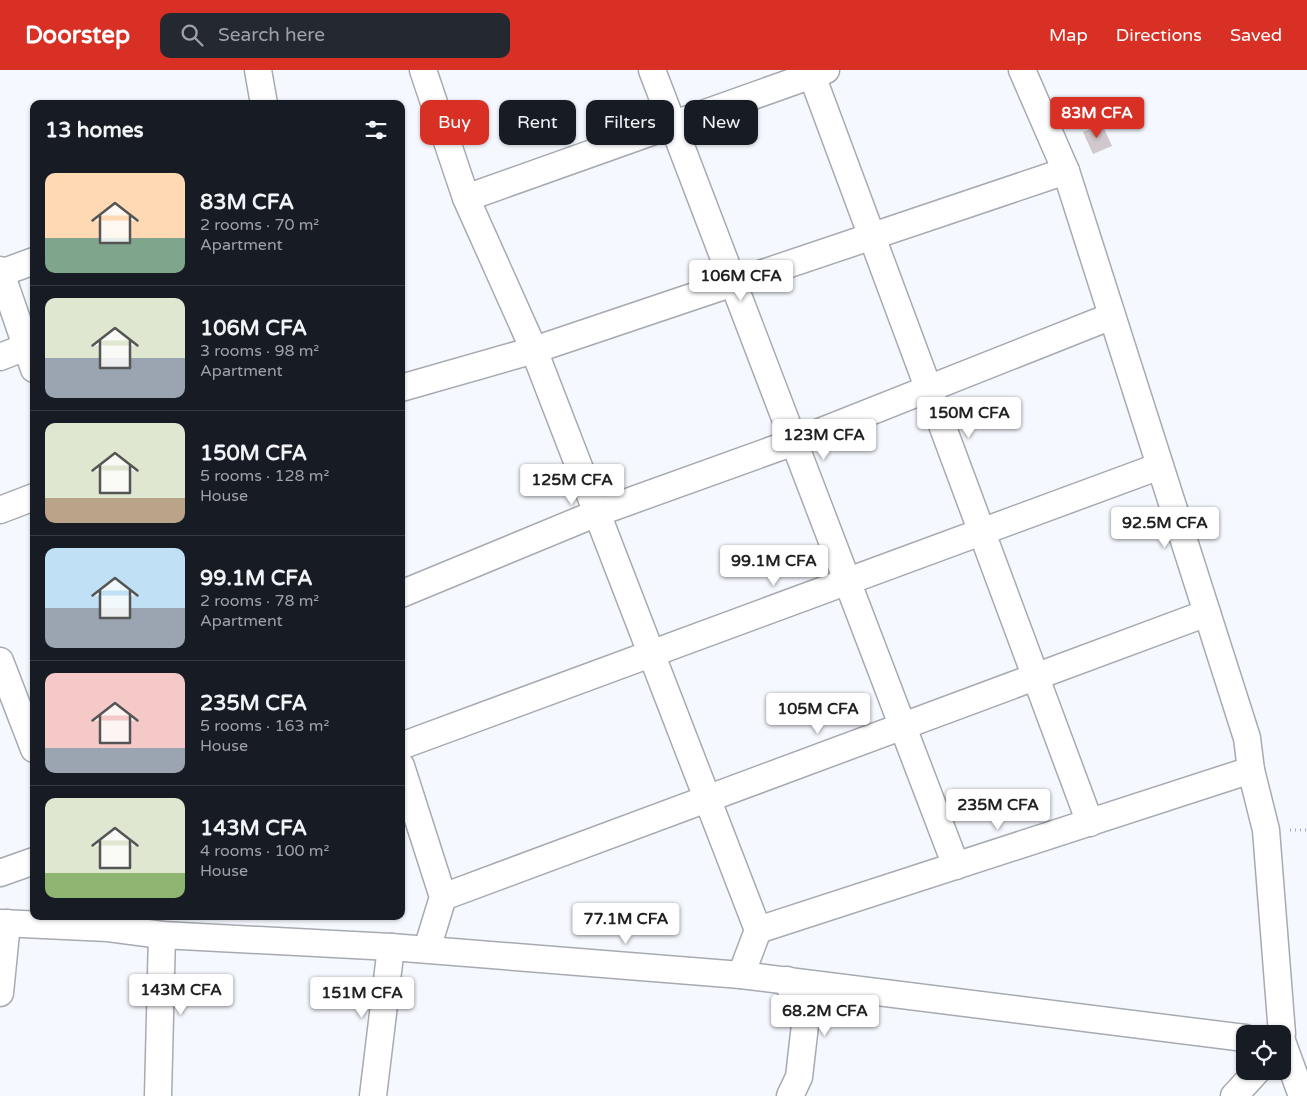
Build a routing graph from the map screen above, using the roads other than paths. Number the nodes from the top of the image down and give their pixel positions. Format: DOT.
graph roads {
  1 [pos="258,70"];
  2 [pos="423,70"];
  3 [pos="652,70"];
  4 [pos="1022,70"];
  5 [pos="816,72"];
  6 [pos="263,100"];
  7 [pos="664,100"];
  8 [pos="674,124"];
  9 [pos="674,127"];
  10 [pos="614,145"];
  11 [pos="1066,171"];
  12 [pos="466,198"];
  13 [pos="872,236"];
  14 [pos="30,262"];
  15 [pos="0,271"];
  16 [pos="734,283"];
  17 [pos="1112,316"];
  18 [pos="534,350"];
  19 [pos="0,357"];
  20 [pos="30,358"];
  21 [pos="405,387"];
  22 [pos="928,388"];
  23 [pos="794,442"];
  24 [pos="1160,466"];
  25 [pos="30,499"];
  26 [pos="0,510"];
  27 [pos="597,512"];
  28 [pos="982,532"];
  29 [pos="848,581"];
  30 [pos="405,592"];
  31 [pos="1207,613"];
  32 [pos="651,653"];
  33 [pos="0,660"];
  34 [pos="1035,676"];
  35 [pos="17,702"];
  36 [pos="903,726"];
  37 [pos="30,738"];
  38 [pos="405,745"];
  39 [pos="1251,770"];
  40 [pos="405,778"];
  41 [pos="708,798"];
  42 [pos="1090,823"];
  43 [pos="30,863"];
  44 [pos="956,866"];
  45 [pos="0,874"];
  46 [pos="443,896"];
  47 [pos="105,922"];
  48 [pos="3,923"];
  49 [pos="758,930"];
  50 [pos="162,935"];
  51 [pos="391,947"];
  52 [pos="427,949"];
  53 [pos="741,974"];
  54 [pos="787,980"];
  55 [pos="0,993"];
  56 [pos="1281,1025"];
  57 [pos="1236,1037"];
  58 [pos="1291,1065"];
  59 [pos="1249,1080"];
  60 [pos="158,1096"];
  61 [pos="373,1096"];
  62 [pos="790,1096"];
  63 [pos="1234,1096"];
  64 [pos="1302,1096"];
  1 -- 6 [label="street"];
  2 -- 12 [label="street"];
  3 -- 7 [label="street"];
  4 -- 11 [label="street"];
  5 -- 8 [label="street"];
  5 -- 13 [label="street"];
  9 -- 16 [label="street"];
  10 -- 12 [label="street"];
  11 -- 13 [label="street"];
  11 -- 17 [label="street"];
  12 -- 18 [label="street"];
  13 -- 16 [label="street"];
  13 -- 22 [label="street"];
  14 -- 15 [label="street"];
  15 -- 20 [label="street"];
  16 -- 18 [label="street"];
  16 -- 23 [label="street"];
  17 -- 22 [label="street"];
  17 -- 24 [label="street"];
  18 -- 21 [label="street"];
  18 -- 27 [label="street"];
  19 -- 20 [label="street"];
  22 -- 23 [label="street"];
  22 -- 28 [label="street"];
  23 -- 27 [label="street"];
  23 -- 29 [label="street"];
  24 -- 28 [label="street"];
  24 -- 31 [label="street"];
  25 -- 26 [label="street"];
  27 -- 30 [label="street"];
  27 -- 32 [label="street"];
  28 -- 29 [label="street"];
  28 -- 34 [label="street"];
  29 -- 32 [label="street"];
  29 -- 36 [label="street"];
  31 -- 34 [label="street"];
  31 -- 39 [label="street"];
  32 -- 38 [label="street"];
  32 -- 41 [label="street"];
  33 -- 35 [label="street"];
  34 -- 36 [label="street"];
  34 -- 42 [label="street"];
  35 -- 37 [label="street"];
  36 -- 41 [label="street"];
  36 -- 44 [label="street"];
  39 -- 42 [label="street"];
  39 -- 56 [label="street"];
  40 -- 46 [label="street"];
  41 -- 46 [label="street"];
  41 -- 49 [label="street"];
  42 -- 44 [label="street"];
  43 -- 45 [label="street"];
  44 -- 49 [label="street"];
  46 -- 52 [label="street"];
  47 -- 48 [label="street"];
  47 -- 50 [label="street"];
  48 -- 55 [label="street"];
  49 -- 53 [label="street"];
  50 -- 51 [label="street"];
  50 -- 60 [label="street"];
  51 -- 52 [label="street"];
  51 -- 61 [label="street"];
  52 -- 53 [label="street"];
  53 -- 54 [label="street"];
  54 -- 57 [label="street"];
  54 -- 62 [label="street"];
  58 -- 64 [label="street"];
  59 -- 63 [label="street"];
}
